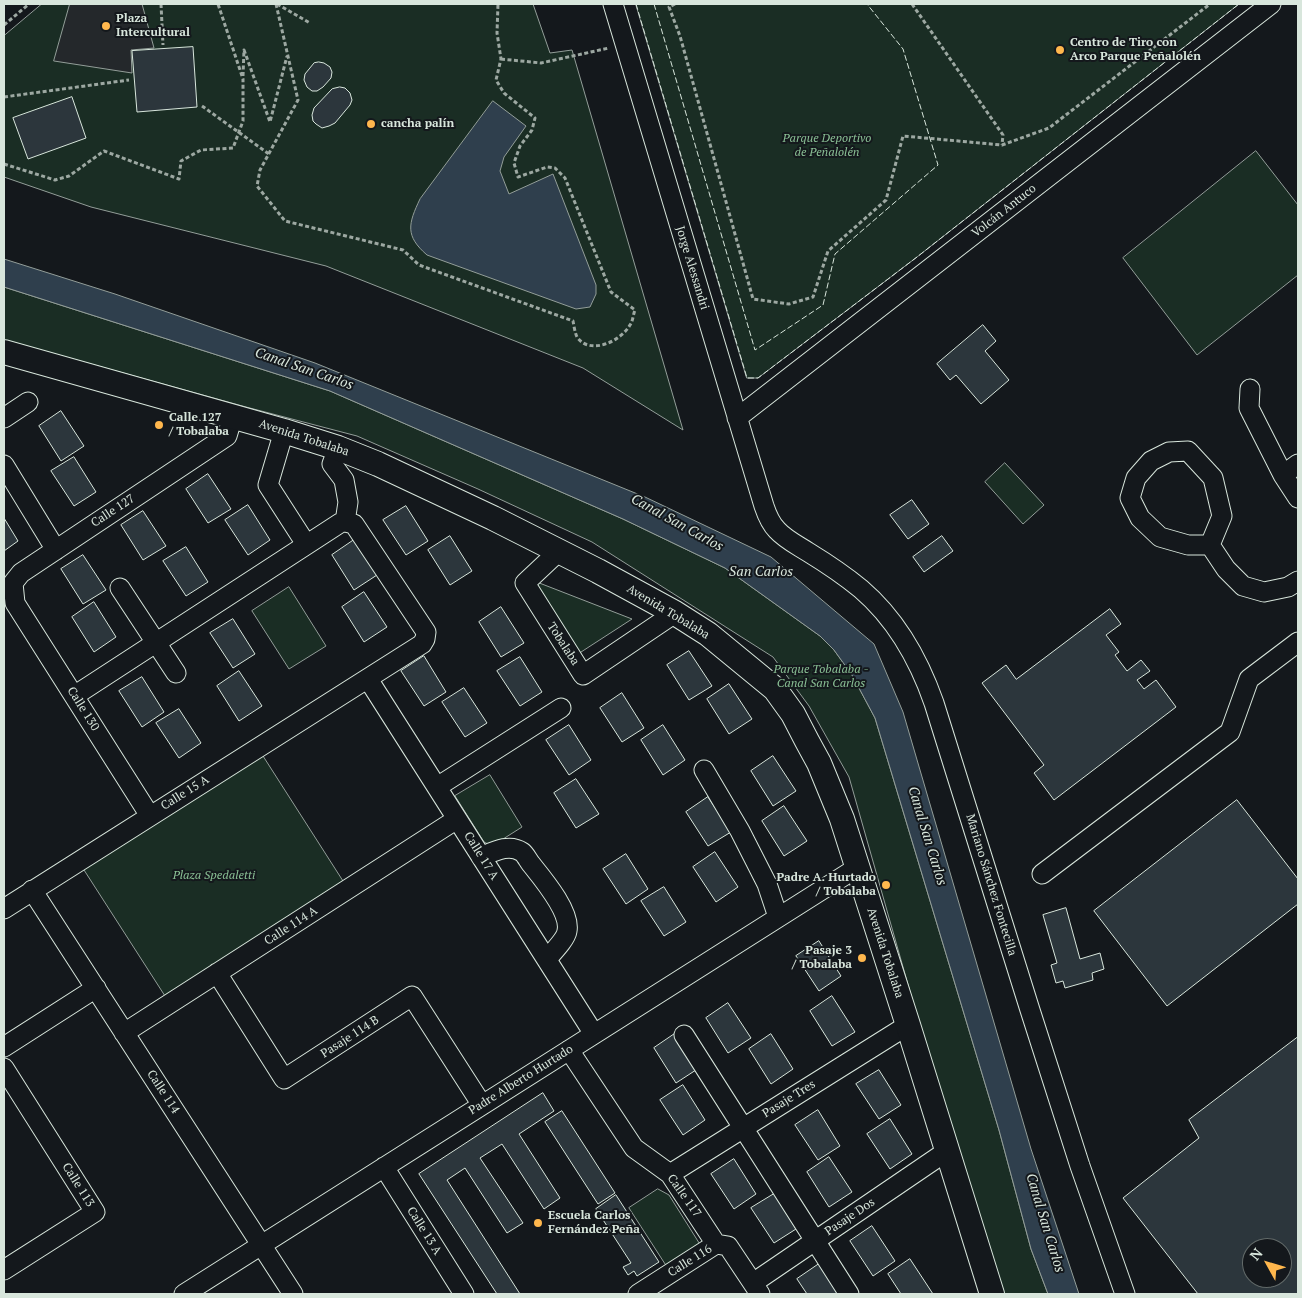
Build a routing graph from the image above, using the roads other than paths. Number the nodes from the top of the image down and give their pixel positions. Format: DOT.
graph roads {
  1 [pos="613,4"];
  2 [pos="1267,6"];
  3 [pos="4,352"];
  4 [pos="1250,389"];
  5 [pos="28,402"];
  6 [pos="233,416"];
  7 [pos="4,418"];
  8 [pos="737,418"];
  9 [pos="284,431"];
  10 [pos="338,448"];
  11 [pos="4,465"];
  12 [pos="1291,469"];
  13 [pos="1298,498"];
  14 [pos="345,522"];
  15 [pos="777,530"];
  16 [pos="306,544"];
  17 [pos="1210,545"];
  18 [pos="56,550"];
  19 [pos="558,552"];
  20 [pos="1298,580"];
  21 [pos="120,588"];
  22 [pos="10,606"];
  23 [pos="675,613"];
  24 [pos="1298,642"];
  25 [pos="156,643"];
  26 [pos="176,673"];
  27 [pos="368,679"];
  28 [pos="74,696"];
  29 [pos="561,708"];
  30 [pos="704,770"];
  31 [pos="437,787"];
  32 [pos="150,816"];
  33 [pos="457,819"];
  34 [pos="481,857"];
  35 [pos="858,867"];
  36 [pos="1042,874"];
  37 [pos="32,890"];
  38 [pos="4,909"];
  39 [pos="778,917"];
  40 [pos="546,959"];
  41 [pos="216,973"];
  42 [pos="96,988"];
  43 [pos="908,1025"];
  44 [pos="124,1033"];
  45 [pos="594,1034"];
  46 [pos="684,1036"];
  47 [pos="4,1047"];
  48 [pos="569,1050"];
  49 [pos="4,1068"];
  50 [pos="482,1105"];
  51 [pos="744,1128"];
  52 [pos="947,1151"];
  53 [pos="384,1167"];
  54 [pos="670,1174"];
  55 [pos="815,1240"];
  56 [pos="716,1244"];
  57 [pos="261,1245"];
  58 [pos="4,1270"];
  59 [pos="756,1289"];
  60 [pos="987,1292"];
  61 [pos="184,1294"];
  62 [pos="293,1294"];
  63 [pos="464,1294"];
  64 [pos="638,1294"];
  65 [pos="850,1294"];
  66 [pos="1125,1294"];
  1 -- 8 [label="street, Jorge Alessandri"];
  2 -- 8 [label="street, Volcán Antuco"];
  3 -- 6 [label="main road, Avenida Tobalaba"];
  4 -- 12 [label="street"];
  5 -- 7 [label="street"];
  6 -- 9 [label="main road, Avenida Tobalaba"];
  6 -- 18 [label="street, Calle 127"];
  8 -- 15 [label="street, Jorge Alessandri"];
  9 -- 10 [label="main road, Avenida Tobalaba"];
  9 -- 16 [label="street"];
  10 -- 14 [label="street"];
  10 -- 19 [label="main road, Avenida Tobalaba"];
  11 -- 18 [label="street"];
  12 -- 13 [label="street"];
  14 -- 16 [label="street"];
  14 -- 27 [label="street, Calle 15 A"];
  15 -- 66 [label="street, Mariano Sánchez Fontecilla"];
  16 -- 25 [label="street"];
  17 -- 17 [label="street"];
  17 -- 20 [label="street"];
  18 -- 22 [label="street, Calle 127"];
  19 -- 23 [label="main road, Avenida Tobalaba"];
  19 -- 23 [label="street, Tobalaba"];
  21 -- 25 [label="street"];
  22 -- 28 [label="street, Calle 130"];
  23 -- 35 [label="main road, Avenida Tobalaba"];
  24 -- 36 [label="street"];
  25 -- 26 [label="street"];
  25 -- 28 [label="street"];
  27 -- 31 [label="street, Calle 17 A"];
  27 -- 32 [label="street, Calle 15 A"];
  28 -- 32 [label="street, Calle 130"];
  29 -- 31 [label="street"];
  30 -- 39 [label="street"];
  31 -- 33 [label="street, Calle 17 A"];
  32 -- 37 [label="street, Calle 15 A"];
  33 -- 34 [label="street, Calle 17 A"];
  33 -- 41 [label="street, Calle 114 A"];
  34 -- 40 [label="street, Calle 17 A"];
  34 -- 40 [label="street"];
  35 -- 39 [label="street, Padre Alberto Hurtado"];
  35 -- 43 [label="main road, Avenida Tobalaba"];
  37 -- 38 [label="street, Calle 15 A"];
  37 -- 42 [label="street, Calle 114"];
  39 -- 45 [label="street, Padre Alberto Hurtado"];
  40 -- 45 [label="street, Calle 17 A"];
  41 -- 44 [label="street, Calle 114 A"];
  41 -- 50 [label="street, Pasaje 114 B"];
  42 -- 44 [label="street, Calle 114"];
  42 -- 47 [label="street"];
  43 -- 51 [label="street, Pasaje Tres"];
  43 -- 52 [label="main road, Avenida Tobalaba"];
  44 -- 57 [label="street, Calle 114"];
  45 -- 48 [label="street, Padre Alberto Hurtado"];
  46 -- 51 [label="street"];
  48 -- 50 [label="street, Padre Alberto Hurtado"];
  48 -- 54 [label="street, Calle 117"];
  49 -- 58 [label="street, Calle 113"];
  50 -- 53 [label="street, Padre Alberto Hurtado"];
  51 -- 54 [label="street, Pasaje Tres"];
  51 -- 55 [label="street"];
  52 -- 55 [label="street, Pasaje Dos"];
  52 -- 60 [label="main road, Avenida Tobalaba"];
  53 -- 57 [label="street, Padre Alberto Hurtado"];
  53 -- 63 [label="street, Calle 13 A"];
  54 -- 56 [label="street, Calle 117"];
  55 -- 59 [label="street, Pasaje Dos"];
  55 -- 65 [label="street"];
  56 -- 59 [label="street, Calle 117"];
  56 -- 64 [label="street, Calle 116"];
  57 -- 61 [label="street, Padre Alberto Hurtado"];
  57 -- 62 [label="street, Calle 114"];
}
